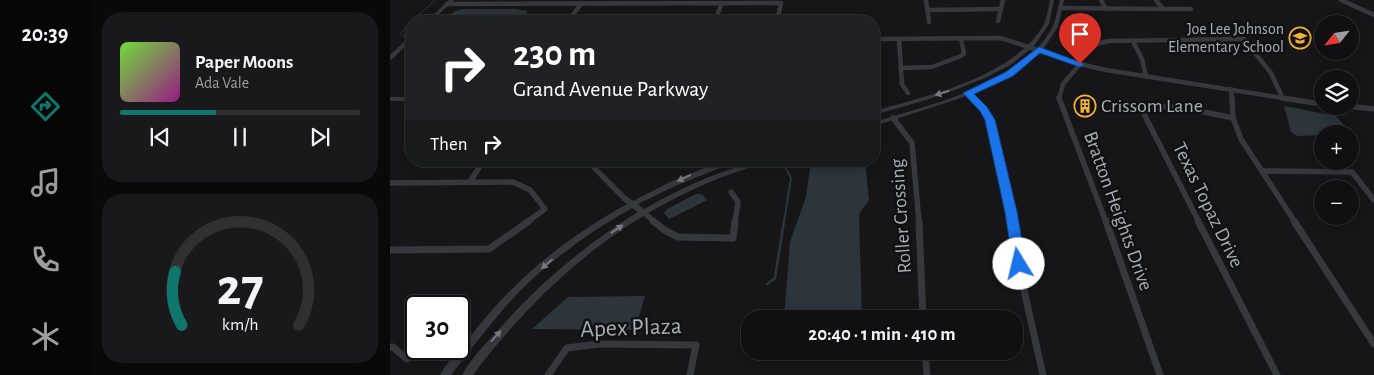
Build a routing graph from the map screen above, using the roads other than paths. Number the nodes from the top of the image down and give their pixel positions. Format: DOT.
graph roads {
  1 [pos="926,0"];
  2 [pos="1003,0"];
  3 [pos="1052,0"];
  4 [pos="1062,0"];
  5 [pos="1101,0"];
  6 [pos="1156,0"];
  7 [pos="1341,0"];
  8 [pos="450,2"];
  9 [pos="581,4"];
  10 [pos="722,4"];
  11 [pos="1061,8"];
  12 [pos="1191,8"];
  13 [pos="1163,9"];
  14 [pos="928,10"];
  15 [pos="1001,10"];
  16 [pos="1106,10"];
  17 [pos="436,15"];
  18 [pos="573,15"];
  19 [pos="717,15"];
  20 [pos="778,15"];
  21 [pos="1374,15"];
  22 [pos="998,21"];
  23 [pos="929,22"];
  24 [pos="961,38"];
  25 [pos="880,39"];
  26 [pos="899,39"];
  27 [pos="1133,41"];
  28 [pos="405,44"];
  29 [pos="1097,44"];
  30 [pos="1030,46"];
  31 [pos="1039,50"];
  32 [pos="390,58"];
  33 [pos="1080,64"];
  34 [pos="902,68"];
  35 [pos="1146,76"];
  36 [pos="1231,89"];
  37 [pos="908,93"];
  38 [pos="968,93"];
  39 [pos="390,99"];
  40 [pos="1283,99"];
  41 [pos="405,100"];
  42 [pos="1314,103"];
  43 [pos="1359,107"];
  44 [pos="1374,109"];
  45 [pos="880,111"];
  46 [pos="893,118"];
  47 [pos="1233,118"];
  48 [pos="880,122"];
  49 [pos="479,167"];
  50 [pos="593,167"];
  51 [pos="713,167"];
  52 [pos="745,167"];
  53 [pos="1262,171"];
  54 [pos="470,182"];
  55 [pos="390,184"];
  56 [pos="731,192"];
  57 [pos="1374,200"];
  58 [pos="632,203"];
  59 [pos="643,212"];
  60 [pos="390,250"];
  61 [pos="923,310"];
  62 [pos="1374,344"];
  63 [pos="390,347"];
  64 [pos="405,357"];
  65 [pos="926,360"];
  66 [pos="445,375"];
  67 [pos="467,375"];
  68 [pos="548,375"];
  69 [pos="690,375"];
  70 [pos="927,375"];
  71 [pos="1043,375"];
  72 [pos="1160,375"];
  73 [pos="1276,375"];
  1 -- 14 [label="street"];
  2 -- 15 [label="street"];
  3 -- 30 [label="street"];
  4 -- 11 [label="street"];
  5 -- 16 [label="street"];
  6 -- 13 [label="street"];
  7 -- 21 [label="street"];
  8 -- 9 [label="street"];
  8 -- 17 [label="street"];
  9 -- 10 [label="street"];
  9 -- 18 [label="street"];
  10 -- 19 [label="street"];
  10 -- 20 [label="street"];
  11 -- 16 [label="street"];
  11 -- 31 [label="street"];
  12 -- 13 [label="street"];
  13 -- 16 [label="street"];
  14 -- 15 [label="street"];
  14 -- 23 [label="street"];
  15 -- 22 [label="street"];
  24 -- 26 [label="street"];
  24 -- 30 [label="street"];
  24 -- 34 [label="street"];
  25 -- 26 [label="street"];
  26 -- 34 [label="street"];
  27 -- 29 [label="street"];
  27 -- 35 [label="street"];
  27 -- 40 [label="street"];
  28 -- 32 [label="street"];
  30 -- 31 [label="street"];
  30 -- 45 [label="street, one-way"];
  31 -- 33 [label="street"];
  31 -- 38 [label="street"];
  33 -- 35 [label="street"];
  33 -- 72 [label="street, Bratton Heights Drive"];
  34 -- 37 [label="street"];
  35 -- 36 [label="street"];
  36 -- 40 [label="street"];
  36 -- 47 [label="street"];
  38 -- 46 [label="street"];
  38 -- 71 [label="street"];
  39 -- 41 [label="street"];
  40 -- 42 [label="street"];
  43 -- 44 [label="street"];
  46 -- 48 [label="street"];
  46 -- 61 [label="street, Roller Crossing"];
  47 -- 53 [label="street"];
  47 -- 73 [label="street, Texas Topaz Drive"];
  49 -- 54 [label="street"];
  50 -- 58 [label="street"];
  51 -- 58 [label="street, one-way"];
  52 -- 59 [label="street"];
  53 -- 57 [label="street"];
  53 -- 62 [label="street"];
  54 -- 55 [label="street"];
  54 -- 60 [label="street"];
  56 -- 59 [label="street"];
  58 -- 59 [label="street"];
  58 -- 66 [label="street, one-way"];
  67 -- 59 [label="street, one-way"];
  63 -- 64 [label="street"];
  65 -- 70 [label="street"];
  68 -- 69 [label="street, Apex Plaza"];
}
